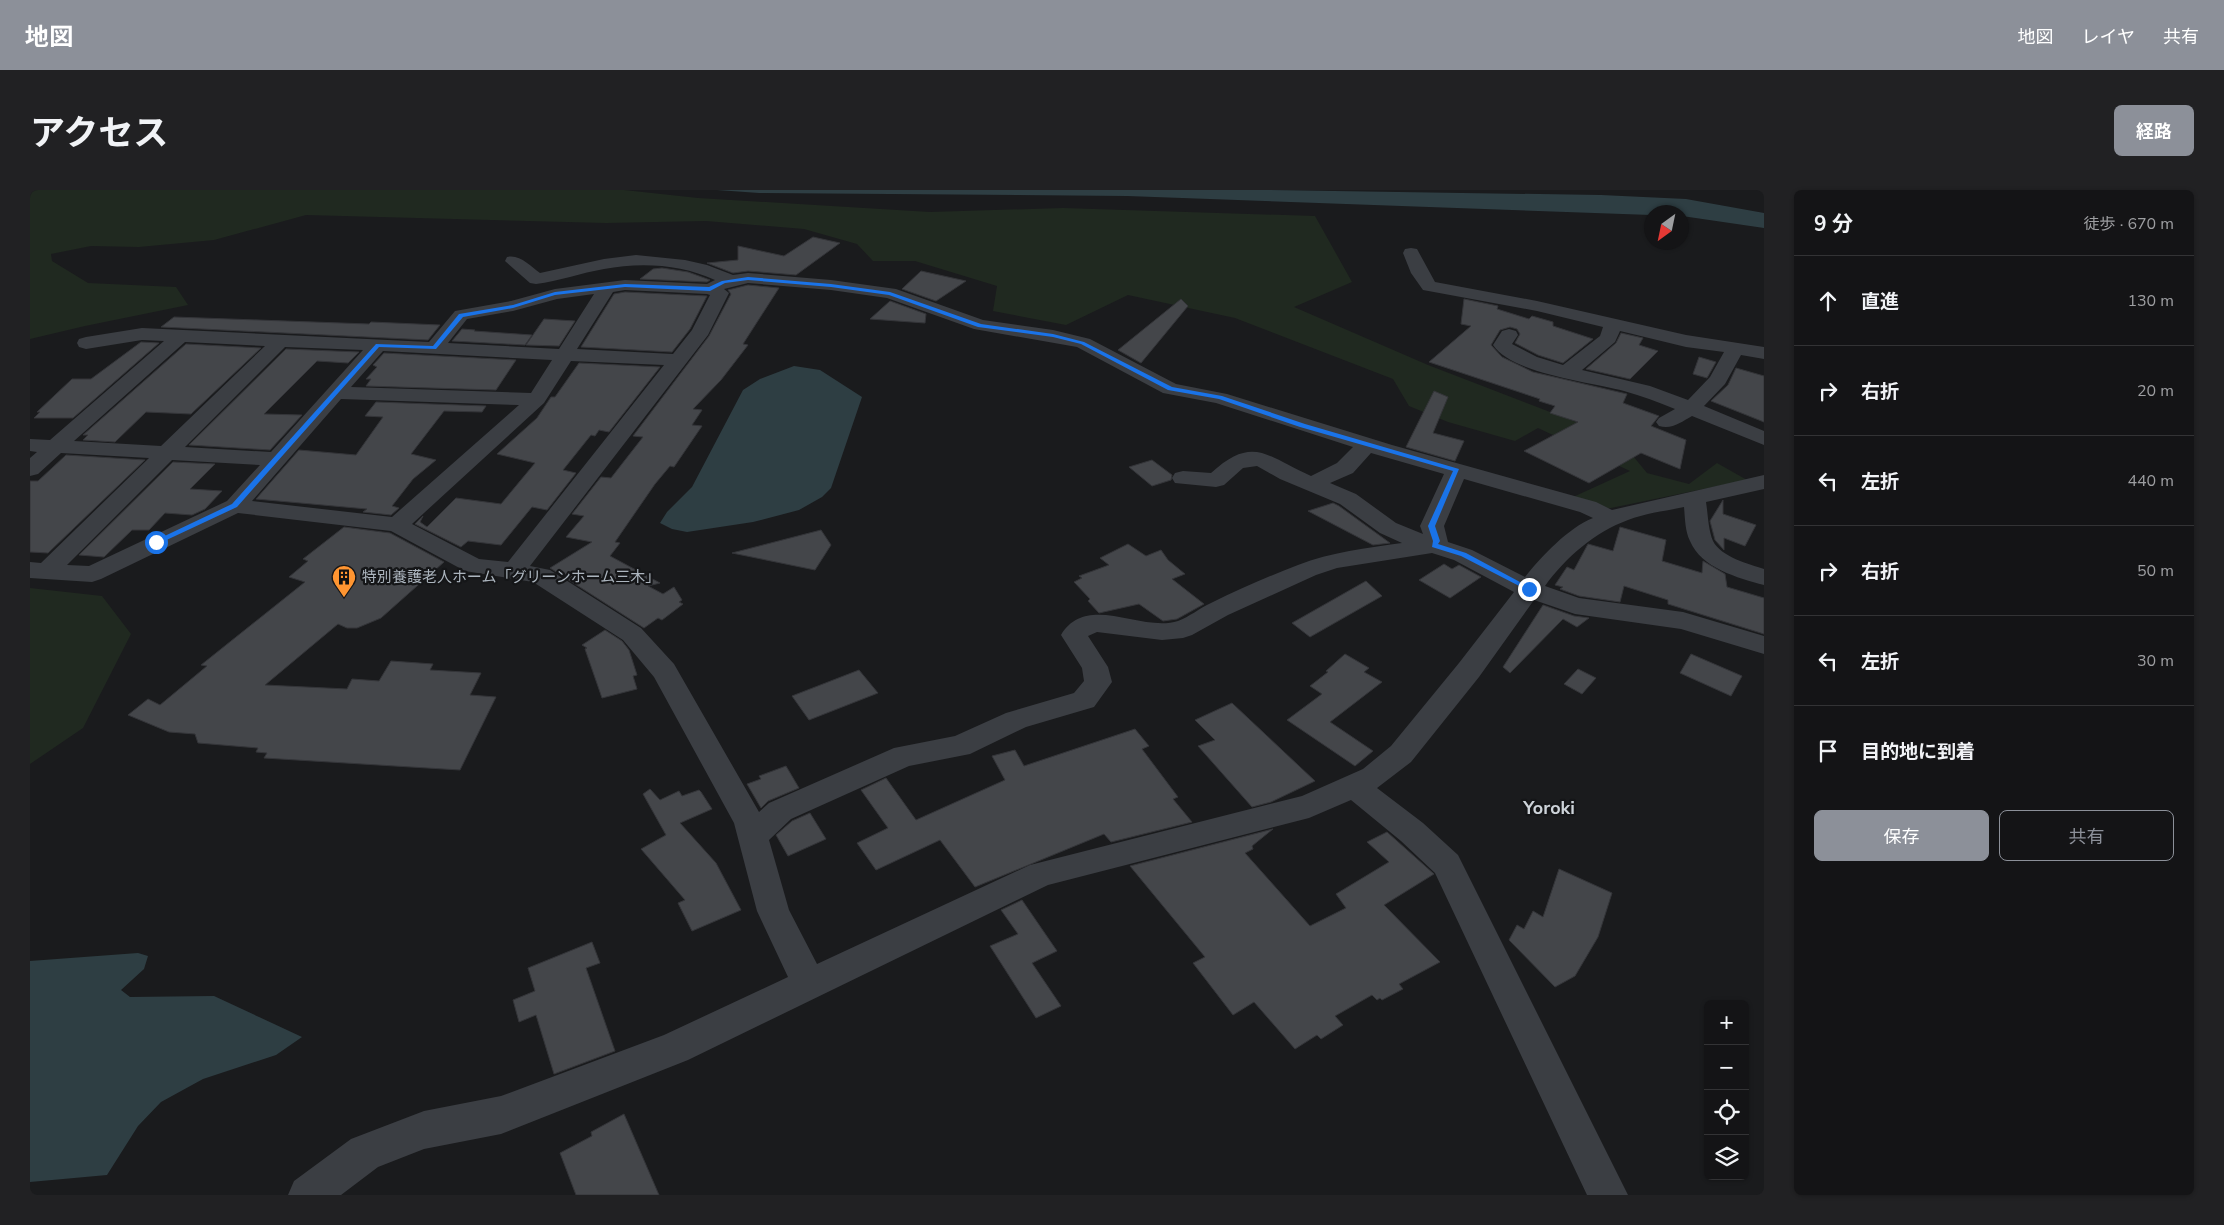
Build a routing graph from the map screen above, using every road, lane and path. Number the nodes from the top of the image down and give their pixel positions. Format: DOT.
graph roads {
  1 [pos="1411,253"];
  2 [pos="513,261"];
  3 [pos="731,281"];
  4 [pos="607,287"];
  5 [pos="710,289"];
  6 [pos="1614,324"];
  7 [pos="1509,335"];
  8 [pos="180,336"];
  9 [pos="280,341"];
  10 [pos="86,342"];
  11 [pos="378,345"];
  12 [pos="434,348"];
  13 [pos="1735,349"];
  14 [pos="1764,352"];
  15 [pos="565,354"];
  16 [pos="678,360"];
  17 [pos="1567,372"];
  18 [pos="334,393"];
  19 [pos="537,399"];
  20 [pos="1690,409"];
  21 [pos="1666,422"];
  22 [pos="1764,439"];
  23 [pos="30,445"];
  24 [pos="1367,445"];
  25 [pos="55,447"];
  26 [pos="167,453"];
  27 [pos="276,459"];
  28 [pos="30,469"];
  29 [pos="1456,470"];
  30 [pos="1183,478"];
  31 [pos="1764,482"];
  32 [pos="1311,484"];
  33 [pos="1692,497"];
  34 [pos="235,506"];
  35 [pos="1611,518"];
  36 [pos="397,525"];
  37 [pos="1434,545"];
  38 [pos="514,570"];
  39 [pos="39,571"];
  40 [pos="1764,578"];
  41 [pos="1529,589"];
  42 [pos="1764,645"];
  43 [pos="1354,786"];
  44 [pos="752,834"];
  45 [pos="809,984"];
  46 [pos="308,1195"];
  47 [pos="1608,1195"];
  1 -- 6 [label="street"];
  2 -- 3 [label="street"];
  3 -- 5 [label="street"];
  3 -- 24 [label="street"];
  4 -- 5 [label="street"];
  4 -- 12 [label="street"];
  4 -- 15 [label="street"];
  5 -- 16 [label="street"];
  6 -- 13 [label="street"];
  6 -- 17 [label="street"];
  7 -- 17 [label="street"];
  8 -- 9 [label="street"];
  8 -- 10 [label="street"];
  8 -- 25 [label="street"];
  9 -- 11 [label="street"];
  9 -- 26 [label="street"];
  11 -- 12 [label="street"];
  11 -- 18 [label="street"];
  12 -- 15 [label="street"];
  13 -- 14 [label="street"];
  13 -- 20 [label="street"];
  15 -- 16 [label="street"];
  15 -- 19 [label="street"];
  16 -- 38 [label="street"];
  17 -- 20 [label="street"];
  18 -- 19 [label="street"];
  18 -- 27 [label="street"];
  19 -- 36 [label="street"];
  20 -- 21 [label="street"];
  20 -- 22 [label="street"];
  23 -- 25 [label="street"];
  24 -- 29 [label="street"];
  24 -- 32 [label="street"];
  25 -- 26 [label="street"];
  25 -- 28 [label="street"];
  26 -- 27 [label="street"];
  26 -- 39 [label="street"];
  27 -- 34 [label="street"];
  29 -- 35 [label="street"];
  29 -- 37 [label="street"];
  30 -- 32 [label="street"];
  31 -- 33 [label="street"];
  32 -- 37 [label="street"];
  33 -- 35 [label="street"];
  33 -- 40 [label="street"];
  34 -- 36 [label="street"];
  34 -- 39 [label="street"];
  35 -- 41 [label="street"];
  36 -- 38 [label="street"];
  37 -- 41 [label="street"];
  37 -- 44 [label="street"];
  38 -- 44 [label="street"];
  41 -- 42 [label="street"];
  41 -- 43 [label="street"];
  43 -- 45 [label="street"];
  43 -- 47 [label="street"];
  44 -- 45 [label="street"];
  45 -- 46 [label="street"];
}
